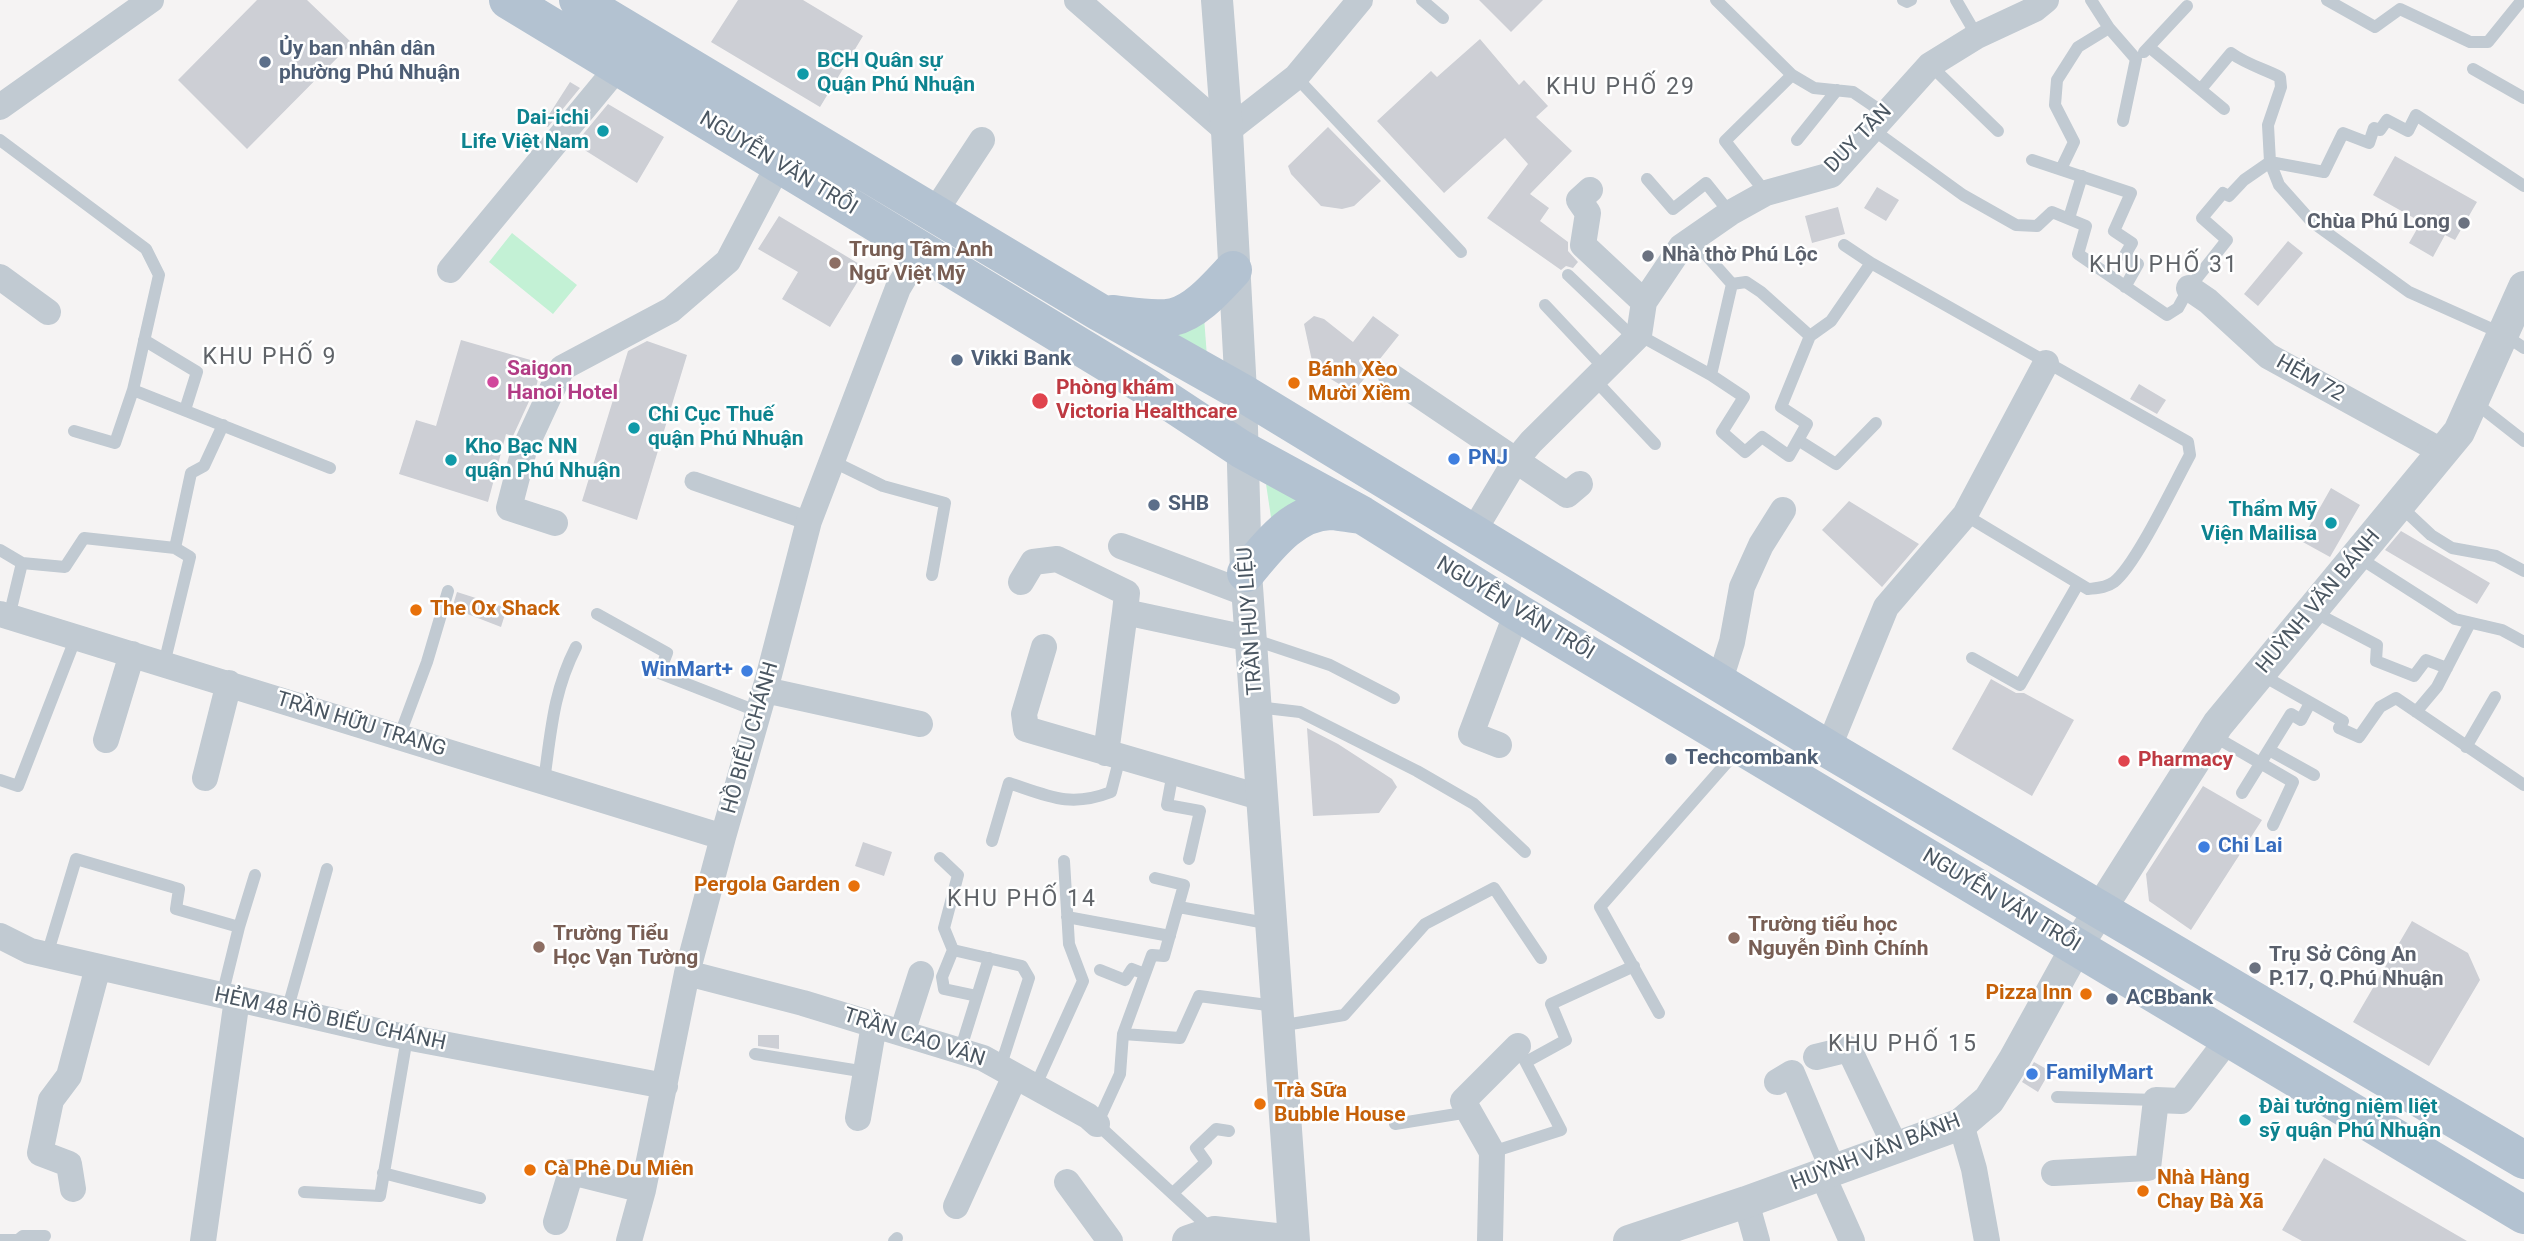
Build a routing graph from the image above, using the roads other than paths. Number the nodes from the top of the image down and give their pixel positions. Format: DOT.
graph roads {
  1 [pos="150,0"];
  2 [pos="508,0"];
  3 [pos="578,0"];
  4 [pos="1077,0"];
  5 [pos="1217,0"];
  6 [pos="1360,0"];
  7 [pos="1422,0"];
  8 [pos="1903,0"];
  9 [pos="1911,0"];
  10 [pos="1956,0"];
  11 [pos="2046,0"];
  12 [pos="2091,0"];
  13 [pos="2327,0"];
  14 [pos="2522,0"];
  15 [pos="1723,2"];
  16 [pos="2187,6"];
  17 [pos="1443,18"];
  18 [pos="2109,28"];
  19 [pos="1977,36"];
  20 [pos="2149,47"];
  21 [pos="627,52"];
  22 [pos="2136,59"];
  23 [pos="1930,65"];
  24 [pos="2473,69"];
  25 [pos="1792,75"];
  26 [pos="1296,77"];
  27 [pos="2201,89"];
  28 [pos="1837,90"];
  29 [pos="2524,98"];
  30 [pos="0,107"];
  31 [pos="2224,109"];
  32 [pos="1878,121"];
  33 [pos="2123,121"];
  34 [pos="1227,131"];
  35 [pos="1998,131"];
  36 [pos="0,140"];
  37 [pos="982,140"];
  38 [pos="1797,140"];
  39 [pos="2032,160"];
  40 [pos="2270,162"];
  41 [pos="779,163"];
  42 [pos="2061,169"];
  43 [pos="2082,176"];
  44 [pos="1647,179"];
  45 [pos="2524,186"];
  46 [pos="1590,190"];
  47 [pos="1766,193"];
  48 [pos="934,213"];
  49 [pos="1730,213"];
  50 [pos="2069,218"];
  51 [pos="1692,239"];
  52 [pos="1844,245"];
  53 [pos="919,251"];
  54 [pos="1461,252"];
  55 [pos="1871,263"];
  56 [pos="450,270"];
  57 [pos="1233,271"];
  58 [pos="1568,275"];
  59 [pos="0,277"];
  60 [pos="1732,284"];
  61 [pos="2125,287"];
  62 [pos="2189,288"];
  63 [pos="2523,292"];
  64 [pos="1644,302"];
  65 [pos="1545,305"];
  66 [pos="48,312"];
  67 [pos="1099,312"];
  68 [pos="1637,337"];
  69 [pos="1810,337"];
  70 [pos="144,340"];
  71 [pos="2513,341"];
  72 [pos="2046,363"];
  73 [pos="1600,375"];
  74 [pos="1711,375"];
  75 [pos="1391,376"];
  76 [pos="133,390"];
  77 [pos="1241,392"];
  78 [pos="2473,400"];
  79 [pos="185,410"];
  80 [pos="1876,423"];
  81 [pos="223,425"];
  82 [pos="74,431"];
  83 [pos="1798,440"];
  84 [pos="2524,441"];
  85 [pos="1655,444"];
  86 [pos="1241,449"];
  87 [pos="2443,452"];
  88 [pos="1516,460"];
  89 [pos="832,461"];
  90 [pos="330,468"];
  91 [pos="694,481"];
  92 [pos="1580,484"];
  93 [pos="2399,505"];
  94 [pos="1783,510"];
  95 [pos="1965,514"];
  96 [pos="1362,515"];
  97 [pos="809,521"];
  98 [pos="555,523"];
  99 [pos="1473,532"];
  100 [pos="1121,545"];
  101 [pos="175,548"];
  102 [pos="0,550"];
  103 [pos="2357,556"];
  104 [pos="22,563"];
  105 [pos="2524,571"];
  106 [pos="932,575"];
  107 [pos="1021,582"];
  108 [pos="1247,583"];
  109 [pos="2078,584"];
  110 [pos="448,591"];
  111 [pos="1517,611"];
  112 [pos="2312,611"];
  113 [pos="1125,612"];
  114 [pos="597,614"];
  115 [pos="3,623"];
  116 [pos="2470,623"];
  117 [pos="76,637"];
  118 [pos="1251,639"];
  119 [pos="2524,642"];
  120 [pos="1044,646"];
  121 [pos="576,647"];
  122 [pos="132,654"];
  123 [pos="1972,658"];
  124 [pos="164,664"];
  125 [pos="2447,668"];
  126 [pos="2259,674"];
  127 [pos="1719,683"];
  128 [pos="229,684"];
  129 [pos="2496,697"];
  130 [pos="1394,698"];
  131 [pos="762,701"];
  132 [pos="2310,703"];
  133 [pos="1256,707"];
  134 [pos="2416,712"];
  135 [pos="920,724"];
  136 [pos="2211,735"];
  137 [pos="399,737"];
  138 [pos="106,740"];
  139 [pos="1742,745"];
  140 [pos="1499,746"];
  141 [pos="2466,747"];
  142 [pos="1828,749"];
  143 [pos="2269,750"];
  144 [pos="1113,755"];
  145 [pos="2260,764"];
  146 [pos="1173,772"];
  147 [pos="2314,775"];
  148 [pos="205,778"];
  149 [pos="0,780"];
  150 [pos="544,781"];
  151 [pos="2524,785"];
  152 [pos="2242,793"];
  153 [pos="1263,798"];
  154 [pos="2273,825"];
  155 [pos="723,836"];
  156 [pos="992,841"];
  157 [pos="1525,852"];
  158 [pos="940,858"];
  159 [pos="1189,859"];
  160 [pos="1064,861"];
  161 [pos="327,869"];
  162 [pos="255,875"];
  163 [pos="1154,878"];
  164 [pos="1179,907"];
  165 [pos="2100,911"];
  166 [pos="1067,917"];
  167 [pos="1272,924"];
  168 [pos="239,927"];
  169 [pos="0,936"];
  170 [pos="1170,936"];
  171 [pos="2077,946"];
  172 [pos="953,950"];
  173 [pos="47,955"];
  174 [pos="989,958"];
  175 [pos="1541,958"];
  176 [pos="1634,966"];
  177 [pos="98,967"];
  178 [pos="1100,971"];
  179 [pos="687,973"];
  180 [pos="921,974"];
  181 [pos="1146,974"];
  182 [pos="977,996"];
  183 [pos="229,998"];
  184 [pos="287,1011"];
  185 [pos="1659,1013"];
  186 [pos="1278,1016"];
  187 [pos="874,1024"];
  188 [pos="902,1033"];
  189 [pos="1123,1034"];
  190 [pos="407,1038"];
  191 [pos="2229,1038"];
  192 [pos="960,1051"];
  193 [pos="755,1054"];
  194 [pos="1522,1054"];
  195 [pos="1816,1057"];
  196 [pos="866,1072"];
  197 [pos="1017,1077"];
  198 [pos="1777,1082"];
  199 [pos="665,1086"];
  200 [pos="2057,1097"];
  201 [pos="2155,1100"];
  202 [pos="1470,1112"];
  203 [pos="858,1118"];
  204 [pos="1097,1124"];
  205 [pos="1395,1124"];
  206 [pos="1961,1124"];
  207 [pos="1229,1131"];
  208 [pos="1896,1148"];
  209 [pos="1492,1152"];
  210 [pos="2524,1160"];
  211 [pos="1827,1172"];
  212 [pos="383,1173"];
  213 [pos="2054,1173"];
  214 [pos="1067,1182"];
  215 [pos="73,1189"];
  216 [pos="643,1190"];
  217 [pos="304,1192"];
  218 [pos="1173,1193"];
  219 [pos="480,1198"];
  220 [pos="1746,1202"];
  221 [pos="956,1206"];
  222 [pos="2524,1215"];
  223 [pos="556,1223"];
  224 [pos="45,1236"];
  225 [pos="1206,1238"];
  226 [pos="0,1240"];
  227 [pos="203,1241"];
  228 [pos="628,1241"];
  229 [pos="1110,1241"];
  230 [pos="1294,1241"];
  231 [pos="1490,1241"];
  232 [pos="1629,1241"];
  233 [pos="1757,1241"];
  234 [pos="1852,1241"];
  235 [pos="1987,1241"];
  1 -- 30 [label="street"];
  2 -- 21 [label="main road, NGUYỄN VĂN TRỖI"];
  3 -- 21 [label="main road, NGUYỄN VĂN TRỖI"];
  4 -- 34 [label="street"];
  5 -- 34 [label="street, TRẦN HUY LIỆU"];
  6 -- 26 [label="street"];
  7 -- 17 [label="lane"];
  8 -- 9 [label="lane"];
  10 -- 19 [label="lane"];
  11 -- 19 [label="street, DUY TÂN"];
  12 -- 18 [label="lane"];
  13 -- 14 [label="lane"];
  15 -- 25 [label="lane"];
  16 -- 20 [label="lane"];
  18 -- 22 [label="lane"];
  18 -- 42 [label="lane"];
  19 -- 23 [label="street, DUY TÂN"];
  20 -- 22 [label="lane"];
  20 -- 27 [label="lane"];
  21 -- 41 [label="main road, NGUYỄN VĂN TRỖI"];
  21 -- 48 [label="main road, NGUYỄN VĂN TRỖI"];
  21 -- 56 [label="street"];
  22 -- 33 [label="lane"];
  23 -- 32 [label="street, DUY TÂN"];
  23 -- 35 [label="lane"];
  24 -- 29 [label="lane"];
  25 -- 28 [label="lane"];
  25 -- 47 [label="lane"];
  26 -- 34 [label="street"];
  26 -- 54 [label="lane"];
  27 -- 31 [label="lane"];
  27 -- 40 [label="lane"];
  28 -- 32 [label="lane"];
  28 -- 38 [label="lane"];
  32 -- 47 [label="street, DUY TÂN"];
  32 -- 50 [label="lane"];
  34 -- 57 [label="street, TRẦN HUY LIỆU"];
  36 -- 70 [label="lane"];
  37 -- 48 [label="street"];
  39 -- 42 [label="lane"];
  40 -- 45 [label="lane"];
  40 -- 62 [label="lane"];
  40 -- 71 [label="lane"];
  41 -- 53 [label="main road, NGUYỄN VĂN TRỖI"];
  41 -- 98 [label="street"];
  42 -- 43 [label="lane"];
  43 -- 50 [label="lane"];
  43 -- 61 [label="lane"];
  44 -- 49 [label="lane"];
  46 -- 64 [label="street"];
  47 -- 49 [label="street, DUY TÂN"];
  48 -- 67 [label="main road, NGUYỄN VĂN TRỖI"];
  49 -- 51 [label="street, DUY TÂN"];
  50 -- 61 [label="lane"];
  51 -- 60 [label="lane"];
  51 -- 64 [label="street, DUY TÂN"];
  52 -- 55 [label="lane"];
  53 -- 86 [label="main road, NGUYỄN VĂN TRỖI"];
  53 -- 89 [label="street, HỒ BIỂU CHÁNH"];
  55 -- 69 [label="lane"];
  55 -- 72 [label="lane"];
  57 -- 67 [label="main road"];
  57 -- 77 [label="street, TRẦN HUY LIỆU"];
  58 -- 68 [label="lane"];
  59 -- 66 [label="street"];
  60 -- 69 [label="lane"];
  60 -- 74 [label="lane"];
  61 -- 62 [label="lane"];
  62 -- 87 [label="street, HẺM 72"];
  63 -- 71 [label="street, HUỲNH VĂN BÁNH"];
  64 -- 68 [label="street, DUY TÂN"];
  65 -- 73 [label="lane"];
  67 -- 77 [label="main road, NGUYỄN VĂN TRỖI"];
  68 -- 73 [label="street"];
  68 -- 74 [label="lane"];
  69 -- 83 [label="lane"];
  70 -- 76 [label="lane"];
  70 -- 79 [label="lane"];
  71 -- 78 [label="street, HUỲNH VĂN BÁNH"];
  72 -- 95 [label="street"];
  72 -- 109 [label="lane"];
  73 -- 85 [label="lane"];
  73 -- 88 [label="street"];
  74 -- 83 [label="lane"];
  75 -- 88 [label="street"];
  76 -- 79 [label="lane"];
  76 -- 82 [label="lane"];
  77 -- 86 [label="street, TRẦN HUY LIỆU"];
  77 -- 99 [label="main road, NGUYỄN VĂN TRỖI"];
  78 -- 84 [label="lane"];
  78 -- 87 [label="street, HUỲNH VĂN BÁNH"];
  79 -- 81 [label="lane"];
  80 -- 83 [label="lane"];
  81 -- 90 [label="lane"];
  81 -- 101 [label="lane"];
  86 -- 96 [label="main road, NGUYỄN VĂN TRỖI"];
  86 -- 108 [label="street, TRẦN HUY LIỆU"];
  87 -- 93 [label="street, HUỲNH VĂN BÁNH"];
  88 -- 92 [label="street"];
  88 -- 99 [label="street"];
  89 -- 97 [label="street, HỒ BIỂU CHÁNH"];
  89 -- 106 [label="lane"];
  91 -- 97 [label="street"];
  93 -- 103 [label="street, HUỲNH VĂN BÁNH"];
  93 -- 105 [label="lane"];
  94 -- 127 [label="street"];
  95 -- 109 [label="lane"];
  95 -- 142 [label="street"];
  96 -- 108 [label="main road"];
  96 -- 111 [label="main road, NGUYỄN VĂN TRỖI"];
  97 -- 131 [label="street, HỒ BIỂU CHÁNH"];
  99 -- 127 [label="main road, NGUYỄN VĂN TRỖI"];
  100 -- 108 [label="street"];
  101 -- 104 [label="lane"];
  101 -- 124 [label="lane"];
  102 -- 104 [label="lane"];
  103 -- 112 [label="street, HUỲNH VĂN BÁNH"];
  103 -- 116 [label="lane"];
  104 -- 115 [label="lane"];
  107 -- 113 [label="street"];
  108 -- 118 [label="street, TRẦN HUY LIỆU"];
  109 -- 123 [label="lane"];
  110 -- 137 [label="lane"];
  111 -- 139 [label="main road, NGUYỄN VĂN TRỖI"];
  111 -- 140 [label="street"];
  112 -- 125 [label="lane"];
  112 -- 126 [label="street, HUỲNH VĂN BÁNH"];
  113 -- 118 [label="street"];
  113 -- 144 [label="street"];
  114 -- 131 [label="lane"];
  115 -- 117 [label="street, TRẦN HỮU TRANG"];
  116 -- 119 [label="lane"];
  116 -- 125 [label="lane"];
  117 -- 122 [label="street, TRẦN HỮU TRANG"];
  117 -- 149 [label="lane"];
  118 -- 130 [label="lane"];
  118 -- 133 [label="street, TRẦN HUY LIỆU"];
  120 -- 144 [label="street"];
  121 -- 150 [label="lane"];
  122 -- 124 [label="street, TRẦN HỮU TRANG"];
  122 -- 138 [label="street"];
  124 -- 128 [label="street, TRẦN HỮU TRANG"];
  125 -- 134 [label="lane"];
  126 -- 132 [label="lane"];
  126 -- 136 [label="street, HUỲNH VĂN BÁNH"];
  127 -- 142 [label="main road, NGUYỄN VĂN TRỖI"];
  128 -- 137 [label="street, TRẦN HỮU TRANG"];
  128 -- 148 [label="street"];
  129 -- 141 [label="lane"];
  131 -- 135 [label="street"];
  131 -- 155 [label="street, HỒ BIỂU CHÁNH"];
  132 -- 134 [label="lane"];
  132 -- 143 [label="lane"];
  133 -- 153 [label="street, TRẦN HUY LIỆU"];
  133 -- 157 [label="lane"];
  134 -- 141 [label="lane"];
  136 -- 145 [label="lane"];
  136 -- 165 [label="street, HUỲNH VĂN BÁNH"];
  137 -- 150 [label="street, TRẦN HỮU TRANG"];
  139 -- 171 [label="main road, NGUYỄN VĂN TRỖI"];
  139 -- 176 [label="lane"];
  141 -- 151 [label="lane"];
  142 -- 165 [label="main road, NGUYỄN VĂN TRỖI"];
  143 -- 145 [label="lane"];
  143 -- 147 [label="lane"];
  144 -- 146 [label="street"];
  144 -- 156 [label="lane"];
  145 -- 152 [label="lane"];
  145 -- 154 [label="lane"];
  146 -- 153 [label="street"];
  146 -- 159 [label="lane"];
  150 -- 155 [label="street, TRẦN HỮU TRANG"];
  153 -- 167 [label="street, TRẦN HUY LIỆU"];
  155 -- 179 [label="street, HỒ BIỂU CHÁNH"];
  158 -- 172 [label="lane"];
  160 -- 166 [label="lane"];
  161 -- 184 [label="lane"];
  162 -- 168 [label="lane"];
  163 -- 164 [label="lane"];
  164 -- 167 [label="lane"];
  164 -- 170 [label="lane"];
  165 -- 171 [label="street, HUỲNH VĂN BÁNH"];
  165 -- 210 [label="main road, NGUYỄN VĂN TRỖI"];
  166 -- 170 [label="lane"];
  166 -- 197 [label="lane"];
  167 -- 186 [label="street, TRẦN HUY LIỆU"];
  168 -- 173 [label="lane"];
  168 -- 183 [label="lane"];
  169 -- 173 [label="street, HẺM 48 HỒ BIỂU CHÁNH"];
  170 -- 181 [label="lane"];
  171 -- 191 [label="main road, NGUYỄN VĂN TRỖI"];
  171 -- 206 [label="street, HUỲNH VĂN BÁNH"];
  172 -- 174 [label="lane"];
  172 -- 182 [label="lane"];
  173 -- 177 [label="street, HẺM 48 HỒ BIỂU CHÁNH"];
  174 -- 182 [label="lane"];
  174 -- 197 [label="lane"];
  175 -- 186 [label="lane"];
  176 -- 185 [label="lane"];
  176 -- 194 [label="lane"];
  177 -- 183 [label="street, HẺM 48 HỒ BIỂU CHÁNH"];
  177 -- 215 [label="street"];
  178 -- 181 [label="lane"];
  179 -- 187 [label="street, TRẦN CAO VÂN"];
  179 -- 199 [label="street, HỒ BIỂU CHÁNH"];
  180 -- 188 [label="street"];
  181 -- 189 [label="lane"];
  182 -- 192 [label="lane"];
  183 -- 184 [label="street, HẺM 48 HỒ BIỂU CHÁNH"];
  183 -- 227 [label="street"];
  184 -- 190 [label="street, HẺM 48 HỒ BIỂU CHÁNH"];
  186 -- 189 [label="lane"];
  186 -- 230 [label="street, TRẦN HUY LIỆU"];
  187 -- 188 [label="street, TRẦN CAO VÂN"];
  187 -- 196 [label="street"];
  188 -- 192 [label="street, TRẦN CAO VÂN"];
  189 -- 204 [label="lane"];
  190 -- 199 [label="street, HẺM 48 HỒ BIỂU CHÁNH"];
  190 -- 212 [label="lane"];
  191 -- 201 [label="street"];
  191 -- 222 [label="main road, NGUYỄN VĂN TRỖI"];
  192 -- 197 [label="street, TRẦN CAO VÂN"];
  193 -- 196 [label="lane"];
  194 -- 202 [label="street"];
  194 -- 209 [label="lane"];
  195 -- 208 [label="street"];
  196 -- 203 [label="street"];
  197 -- 204 [label="street, TRẦN CAO VÂN"];
  197 -- 221 [label="street"];
  198 -- 211 [label="street"];
  199 -- 216 [label="street, HỒ BIỂU CHÁNH"];
  200 -- 201 [label="lane"];
  201 -- 213 [label="street"];
  202 -- 205 [label="lane"];
  202 -- 209 [label="street"];
  204 -- 218 [label="lane, TRẦN CAO VÂN"];
  206 -- 208 [label="street, HUỲNH VĂN BÁNH"];
  206 -- 235 [label="street"];
  207 -- 218 [label="lane"];
  208 -- 211 [label="street, HUỲNH VĂN BÁNH"];
  209 -- 231 [label="street"];
  211 -- 220 [label="street, HUỲNH VĂN BÁNH"];
  211 -- 234 [label="street"];
  212 -- 217 [label="lane"];
  212 -- 219 [label="lane"];
  214 -- 229 [label="street"];
  216 -- 223 [label="street"];
  216 -- 228 [label="street, HỒ BIỂU CHÁNH"];
  218 -- 225 [label="lane, TRẦN CAO VÂN"];
  220 -- 232 [label="street, HUỲNH VĂN BÁNH"];
  220 -- 233 [label="street"];
  224 -- 226 [label="lane"];
  225 -- 230 [label="street"];
}
